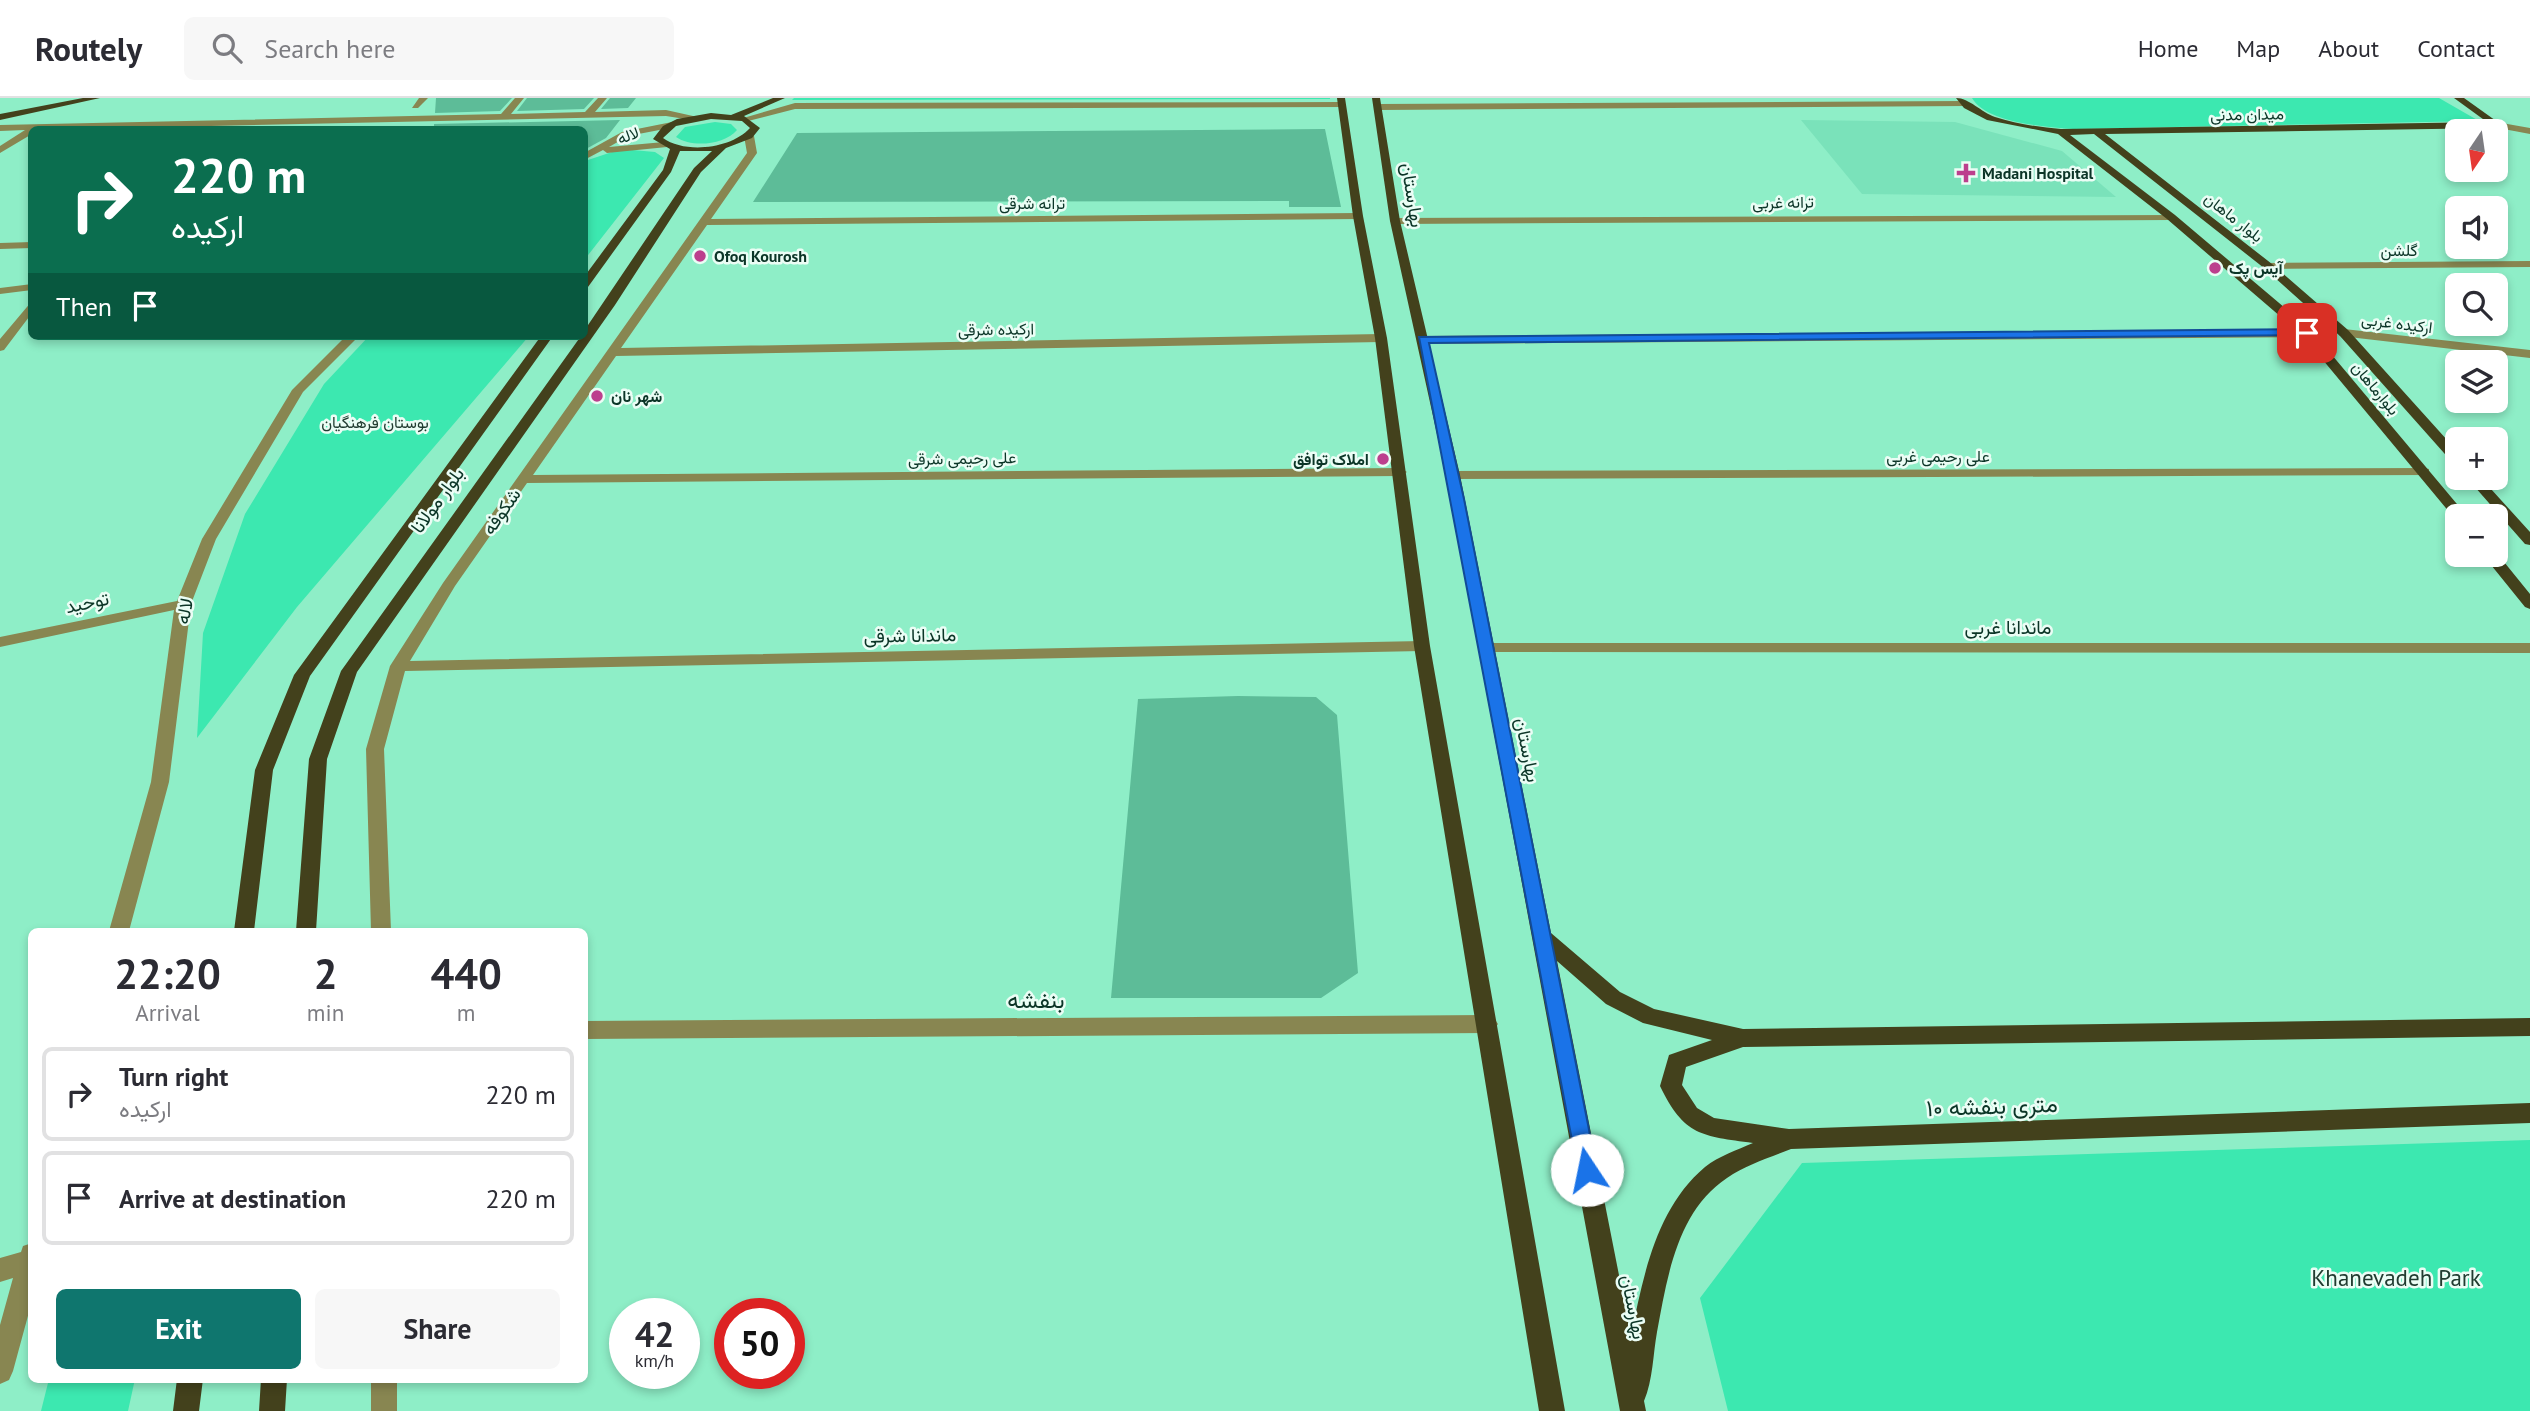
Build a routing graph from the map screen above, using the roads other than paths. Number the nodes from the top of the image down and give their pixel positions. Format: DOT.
graph roads {
  1 [pos="40,98"];
  2 [pos="96,98"];
  3 [pos="424,98"];
  4 [pos="520,98"];
  5 [pos="603,98"];
  6 [pos="781,98"];
  7 [pos="2458,98"];
  8 [pos="1962,101"];
  9 [pos="1378,103"];
  10 [pos="0,106"];
  11 [pos="415,106"];
  12 [pos="684,106"];
  13 [pos="1342,106"];
  14 [pos="588,114"];
  15 [pos="677,114"];
  16 [pos="504,116"];
  17 [pos="0,117"];
  18 [pos="798,117"];
  19 [pos="698,118"];
  20 [pos="739,118"];
  21 [pos="402,119"];
  22 [pos="2488,119"];
  23 [pos="776,122"];
  24 [pos="672,125"];
  25 [pos="229,126"];
  26 [pos="395,126"];
  27 [pos="2445,126"];
  28 [pos="2508,127"];
  29 [pos="0,128"];
  30 [pos="28,129"];
  31 [pos="2530,131"];
  32 [pos="28,132"];
  33 [pos="752,132"];
  34 [pos="2060,132"];
  35 [pos="2097,132"];
  36 [pos="669,146"];
  37 [pos="723,146"];
  38 [pos="0,150"];
  39 [pos="588,155"];
  40 [pos="588,156"];
  41 [pos="1358,216"];
  42 [pos="2171,217"];
  43 [pos="1395,221"];
  44 [pos="706,222"];
  45 [pos="28,245"];
  46 [pos="0,246"];
  47 [pos="2530,264"];
  48 [pos="2268,266"];
  49 [pos="588,280"];
  50 [pos="28,288"];
  51 [pos="0,291"];
  52 [pos="26,319"];
  53 [pos="0,323"];
  54 [pos="2307,333"];
  55 [pos="2344,333"];
  56 [pos="588,335"];
  57 [pos="1381,338"];
  58 [pos="349,340"];
  59 [pos="544,340"];
  60 [pos="584,340"];
  61 [pos="1423,340"];
  62 [pos="0,347"];
  63 [pos="612,352"];
  64 [pos="2530,354"];
  65 [pos="2445,445"];
  66 [pos="1400,472"];
  67 [pos="2424,472"];
  68 [pos="1453,475"];
  69 [pos="523,479"];
  70 [pos="2486,490"];
  71 [pos="2449,504"];
  72 [pos="2524,526"];
  73 [pos="2530,541"];
  74 [pos="2500,567"];
  75 [pos="183,604"];
  76 [pos="2530,604"];
  77 [pos="0,642"];
  78 [pos="1422,646"];
  79 [pos="1487,648"];
  80 [pos="2530,648"];
  81 [pos="398,666"];
  82 [pos="120,928"];
  83 [pos="244,928"];
  84 [pos="306,928"];
  85 [pos="381,928"];
  86 [pos="1541,936"];
  87 [pos="1488,1024"];
  88 [pos="2530,1027"];
  89 [pos="588,1030"];
  90 [pos="1742,1038"];
  91 [pos="2530,1113"];
  92 [pos="1788,1139"];
  93 [pos="28,1258"];
  94 [pos="28,1268"];
  95 [pos="0,1270"];
  96 [pos="0,1371"];
  97 [pos="190,1383"];
  98 [pos="274,1383"];
  99 [pos="384,1383"];
  100 [pos="1632,1408"];
  101 [pos="186,1411"];
  102 [pos="272,1411"];
  103 [pos="384,1411"];
  104 [pos="1552,1411"];
  1 -- 10 [label="main road"];
  2 -- 17 [label="main road"];
  3 -- 11 [label="street"];
  4 -- 16 [label="street"];
  5 -- 14 [label="street"];
  6 -- 20 [label="main road"];
  7 -- 22 [label="main road"];
  8 -- 9 [label="street"];
  8 -- 34 [label="main road, میدان مدنی"];
  9 -- 43 [label="main road, بهارستان"];
  12 -- 15 [label="street"];
  13 -- 18 [label="street"];
  13 -- 20 [label="street"];
  13 -- 41 [label="main road"];
  14 -- 15 [label="street"];
  14 -- 16 [label="street"];
  15 -- 19 [label="street"];
  16 -- 21 [label="street"];
  19 -- 20 [label="main road"];
  19 -- 24 [label="main road"];
  20 -- 33 [label="main road"];
  21 -- 25 [label="street"];
  21 -- 26 [label="street"];
  23 -- 33 [label="street"];
  24 -- 36 [label="main road"];
  24 -- 39 [label="street, لاله"];
  27 -- 35 [label="main road, میدان مدنی"];
  28 -- 31 [label="street"];
  29 -- 30 [label="street"];
  32 -- 38 [label="street"];
  33 -- 37 [label="main road"];
  33 -- 44 [label="street, شکوفه"];
  34 -- 35 [label="main road, میدان مدنی"];
  34 -- 42 [label="main road, بلوارماهان"];
  35 -- 48 [label="main road, بلوار ماهان"];
  36 -- 37 [label="main road"];
  36 -- 40 [label="street, لاله"];
  36 -- 49 [label="main road"];
  37 -- 56 [label="main road, بلوار مولانا"];
  41 -- 44 [label="street, ترانه شرقی"];
  41 -- 57 [label="main road"];
  42 -- 43 [label="street, ترانه غربی"];
  42 -- 54 [label="main road, بلوارماهان"];
  43 -- 61 [label="main road, بهارستان"];
  44 -- 63 [label="street, شکوفه"];
  45 -- 46 [label="street"];
  47 -- 48 [label="street, گلشن"];
  48 -- 55 [label="main road, بلوار ماهان"];
  50 -- 51 [label="street"];
  52 -- 53 [label="street"];
  52 -- 62 [label="street"];
  54 -- 61 [label="street"];
  54 -- 67 [label="main road, بلوارماهان"];
  55 -- 64 [label="street, ارکیده غربی"];
  55 -- 65 [label="main road, بلوار ماهان"];
  57 -- 63 [label="street, ارکیده شرقی"];
  57 -- 66 [label="main road"];
  58 -- 75 [label="street, لاله"];
  59 -- 83 [label="main road, بلوار مولانا"];
  60 -- 84 [label="main road, بلوار مولانا"];
  61 -- 68 [label="main road, بهارستان"];
  63 -- 69 [label="street, شکوفه"];
  66 -- 69 [label="street, علی رحیمی شرقی"];
  66 -- 78 [label="main road"];
  67 -- 68 [label="street, علی رحیمی غربی"];
  67 -- 71 [label="main road, بلوارماهان"];
  68 -- 79 [label="main road, بهارستان"];
  69 -- 81 [label="street, شکوفه"];
  70 -- 72 [label="main road"];
  72 -- 73 [label="main road"];
  74 -- 76 [label="main road"];
  75 -- 77 [label="street, توحید"];
  75 -- 82 [label="street, لاله"];
  78 -- 81 [label="street, ماندانا شرقی"];
  78 -- 87 [label="main road"];
  79 -- 80 [label="street, ماندانا غربی"];
  79 -- 86 [label="main road, بهارستان"];
  81 -- 85 [label="street, شکوفه"];
  86 -- 90 [label="main road"];
  86 -- 100 [label="main road, بهارستان"];
  87 -- 89 [label="street, بنفشه"];
  87 -- 104 [label="main road"];
  88 -- 90 [label="main road"];
  90 -- 92 [label="main road"];
  91 -- 92 [label="main road, ۱۰ متری بنفشه"];
  92 -- 100 [label="main road, ۱۰ متری بنفشه"];
  93 -- 95 [label="street"];
  94 -- 96 [label="street"];
  97 -- 101 [label="main road"];
  98 -- 102 [label="main road"];
  99 -- 103 [label="street"];
}
